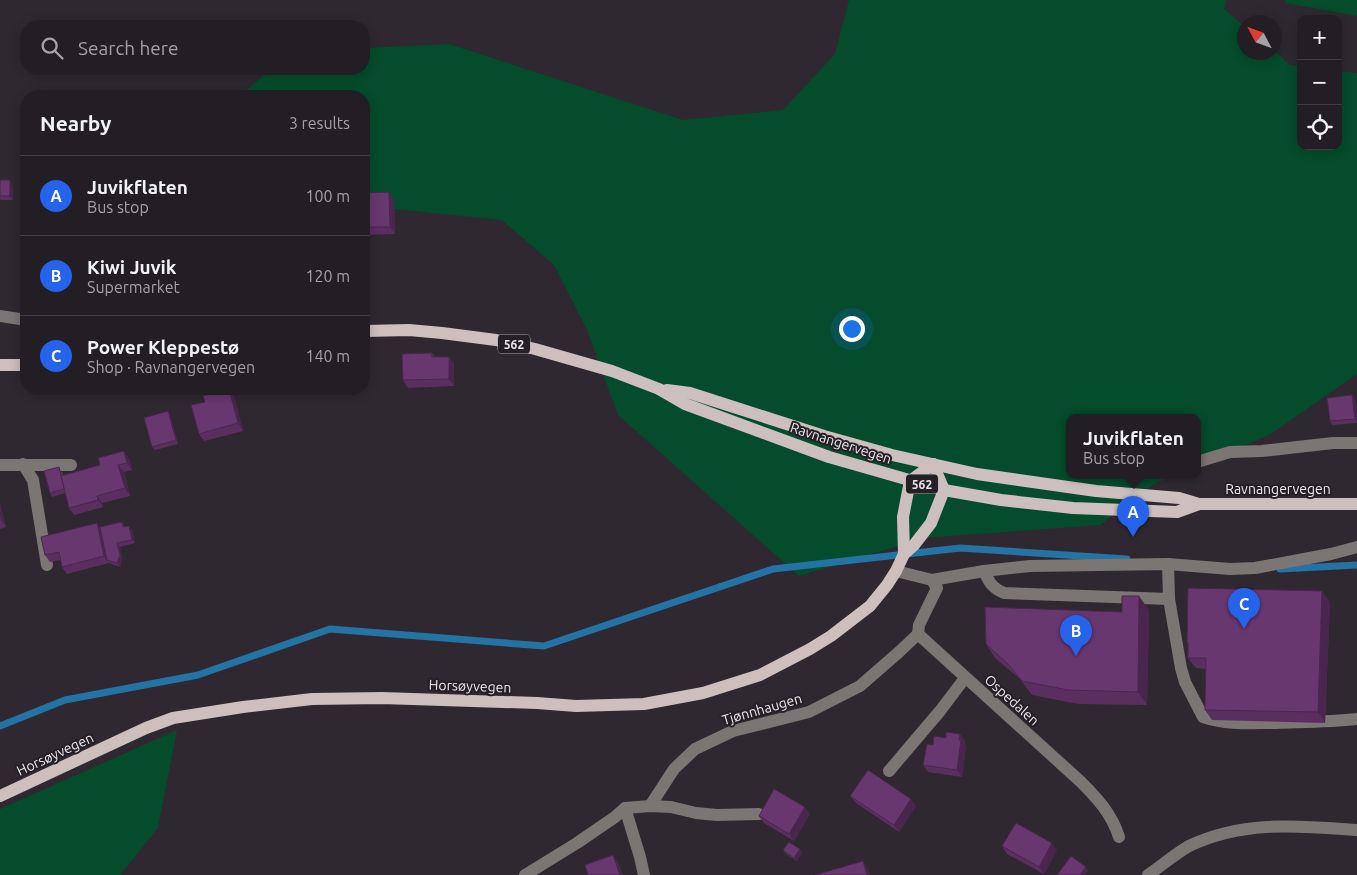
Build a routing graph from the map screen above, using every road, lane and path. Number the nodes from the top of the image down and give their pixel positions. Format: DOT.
graph roads {
  1 [pos="0,316"];
  2 [pos="20,319"];
  3 [pos="370,332"];
  4 [pos="0,364"];
  5 [pos="20,365"];
  6 [pos="659,389"];
  7 [pos="1357,443"];
  8 [pos="1201,461"];
  9 [pos="23,464"];
  10 [pos="933,464"];
  11 [pos="71,465"];
  12 [pos="0,466"];
  13 [pos="910,480"];
  14 [pos="944,490"];
  15 [pos="1199,504"];
  16 [pos="1357,504"];
  17 [pos="1357,546"];
  18 [pos="904,554"];
  19 [pos="1168,564"];
  20 [pos="47,565"];
  21 [pos="896,571"];
  22 [pos="984,571"];
  23 [pos="932,580"];
  24 [pos="1169,599"];
  25 [pos="918,634"];
  26 [pos="965,678"];
  27 [pos="1357,719"];
  28 [pos="889,771"];
  29 [pos="0,796"];
  30 [pos="650,806"];
  31 [pos="625,808"];
  32 [pos="759,814"];
  33 [pos="1357,830"];
  34 [pos="1119,837"];
  35 [pos="525,875"];
  36 [pos="644,875"];
  37 [pos="1148,875"];
  1 -- 2 [label="street"];
  3 -- 6 [label="main road, Ravnangervegen / 562"];
  4 -- 5 [label="main road"];
  6 -- 10 [label="main road, Ravnangervegen / 562"];
  6 -- 13 [label="main road, Ravnangervegen / 562"];
  7 -- 8 [label="street"];
  9 -- 11 [label="street"];
  9 -- 12 [label="street"];
  9 -- 20 [label="street"];
  10 -- 13 [label="main road"];
  10 -- 14 [label="main road"];
  10 -- 15 [label="main road, Ravnangervegen / 562"];
  13 -- 14 [label="main road, Ravnangervegen / 562"];
  13 -- 18 [label="main road, Horsøyvegen"];
  14 -- 15 [label="main road, Ravnangervegen / 562"];
  14 -- 18 [label="main road, Horsøyvegen"];
  15 -- 16 [label="main road, Ravnangervegen / 562"];
  17 -- 19 [label="street"];
  18 -- 21 [label="main road, Horsøyvegen"];
  19 -- 22 [label="street"];
  19 -- 24 [label="street"];
  21 -- 23 [label="street"];
  21 -- 29 [label="main road, Horsøyvegen"];
  22 -- 23 [label="street"];
  22 -- 24 [label="street"];
  23 -- 25 [label="street"];
  24 -- 27 [label="street"];
  25 -- 26 [label="street, Ospedalen"];
  25 -- 30 [label="street, Tjønnhaugen"];
  26 -- 28 [label="street"];
  26 -- 34 [label="street, Ospedalen"];
  30 -- 31 [label="street"];
  30 -- 32 [label="street"];
  31 -- 35 [label="street"];
  31 -- 36 [label="street"];
  33 -- 37 [label="street"];
}
